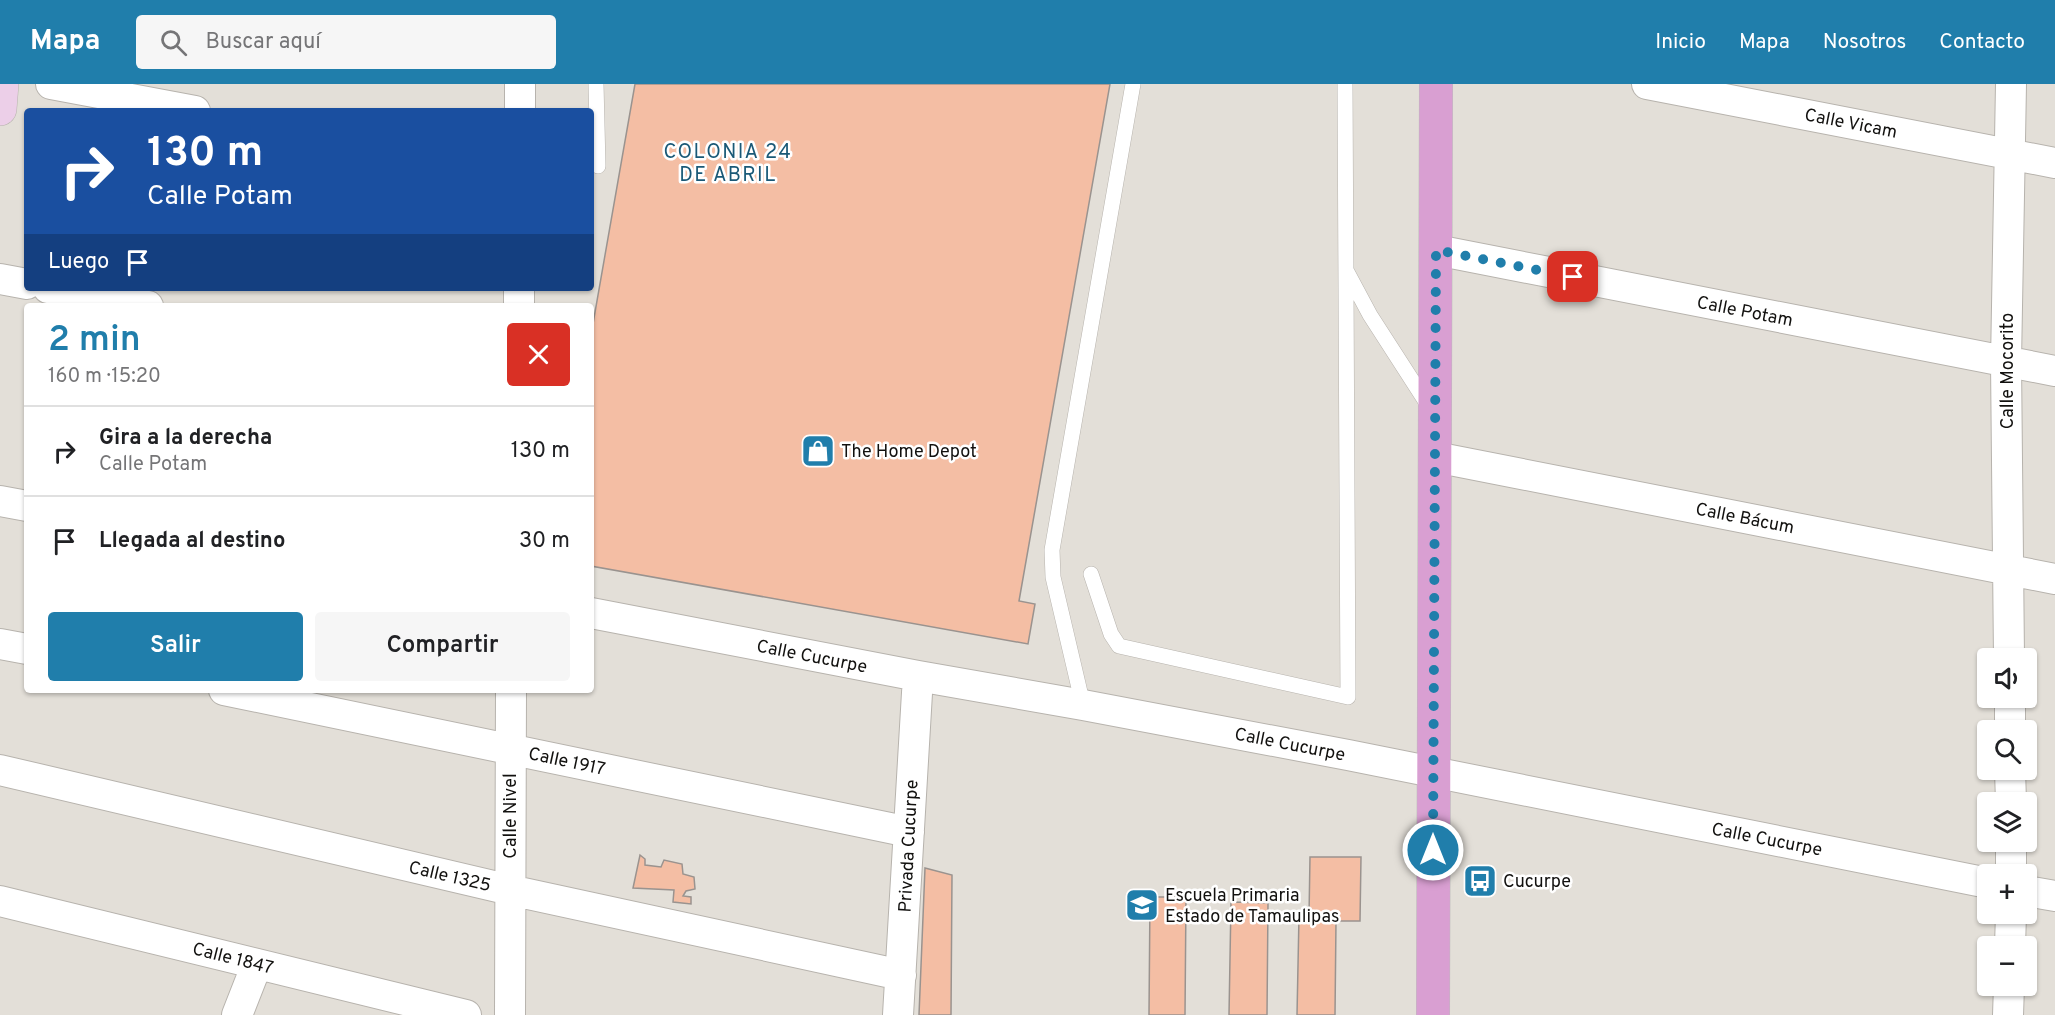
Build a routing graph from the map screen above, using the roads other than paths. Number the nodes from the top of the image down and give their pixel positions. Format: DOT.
graph roads {
  1 [pos="2,84"];
  2 [pos="51,84"];
  3 [pos="520,84"];
  4 [pos="596,84"];
  5 [pos="1133,84"];
  6 [pos="1345,84"];
  7 [pos="1436,84"];
  8 [pos="1647,84"];
  9 [pos="2011,84"];
  10 [pos="179,108"];
  11 [pos="520,108"];
  12 [pos="0,109"];
  13 [pos="2011,154"];
  14 [pos="2055,162"];
  15 [pos="598,166"];
  16 [pos="1436,250"];
  17 [pos="1346,271"];
  18 [pos="0,279"];
  19 [pos="24,283"];
  20 [pos="65,291"];
  21 [pos="131,303"];
  22 [pos="2006,362"];
  23 [pos="2055,371"];
  24 [pos="1435,415"];
  25 [pos="1435,458"];
  26 [pos="0,501"];
  27 [pos="24,505"];
  28 [pos="2008,570"];
  29 [pos="1091,574"];
  30 [pos="2055,579"];
  31 [pos="594,614"];
  32 [pos="0,644"];
  33 [pos="24,648"];
  34 [pos="2009,648"];
  35 [pos="918,676"];
  36 [pos="239,693"];
  37 [pos="511,693"];
  38 [pos="1083,705"];
  39 [pos="510,749"];
  40 [pos="0,770"];
  41 [pos="1433,773"];
  42 [pos="909,832"];
  43 [pos="1977,881"];
  44 [pos="510,890"];
  45 [pos="2037,893"];
  46 [pos="2055,896"];
  47 [pos="0,901"];
  48 [pos="257,964"];
  49 [pos="901,975"];
  50 [pos="2009,996"];
  51 [pos="237,1015"];
  52 [pos="465,1015"];
  53 [pos="510,1015"];
  54 [pos="898,1015"];
  55 [pos="1433,1015"];
  56 [pos="2008,1015"];
  1 -- 12 [label="main road"];
  2 -- 10 [label="street"];
  3 -- 11 [label="street"];
  4 -- 15 [label="lane"];
  5 -- 38 [label="lane"];
  6 -- 17 [label="lane"];
  7 -- 16 [label="main road"];
  8 -- 13 [label="street, Calle Vicam"];
  9 -- 13 [label="street, Calle Mocorito"];
  13 -- 14 [label="street, Calle Vicam"];
  13 -- 22 [label="street, Calle Mocorito"];
  16 -- 22 [label="street, Calle Potam"];
  16 -- 24 [label="main road"];
  17 -- 24 [label="lane"];
  17 -- 29 [label="lane"];
  18 -- 19 [label="street"];
  20 -- 21 [label="street"];
  22 -- 23 [label="street, Calle Potam"];
  22 -- 28 [label="street, Calle Mocorito"];
  24 -- 25 [label="main road"];
  25 -- 28 [label="street, Calle Bácum"];
  25 -- 41 [label="main road"];
  26 -- 27 [label="street"];
  28 -- 30 [label="street, Calle Bácum"];
  28 -- 34 [label="street, Calle Mocorito"];
  31 -- 35 [label="street, Calle Cucurpe"];
  32 -- 33 [label="street"];
  35 -- 38 [label="street, Calle Cucurpe"];
  35 -- 42 [label="street, Privada Cucurpe"];
  36 -- 39 [label="street, Calle 1917"];
  37 -- 39 [label="street, Calle Nivel"];
  38 -- 41 [label="street, Calle Cucurpe"];
  39 -- 42 [label="street, Calle 1917"];
  39 -- 44 [label="street, Calle Nivel"];
  40 -- 44 [label="street, Calle 1325"];
  41 -- 43 [label="street, Calle Cucurpe"];
  41 -- 55 [label="main road"];
  42 -- 49 [label="street, Privada Cucurpe"];
  44 -- 49 [label="street, Calle 1325"];
  44 -- 53 [label="street, Calle Nivel"];
  45 -- 46 [label="street"];
  47 -- 48 [label="street, Calle 1847"];
  48 -- 51 [label="street"];
  48 -- 52 [label="street, Calle 1847"];
  49 -- 54 [label="street, Privada Cucurpe"];
  50 -- 56 [label="street"];
}
